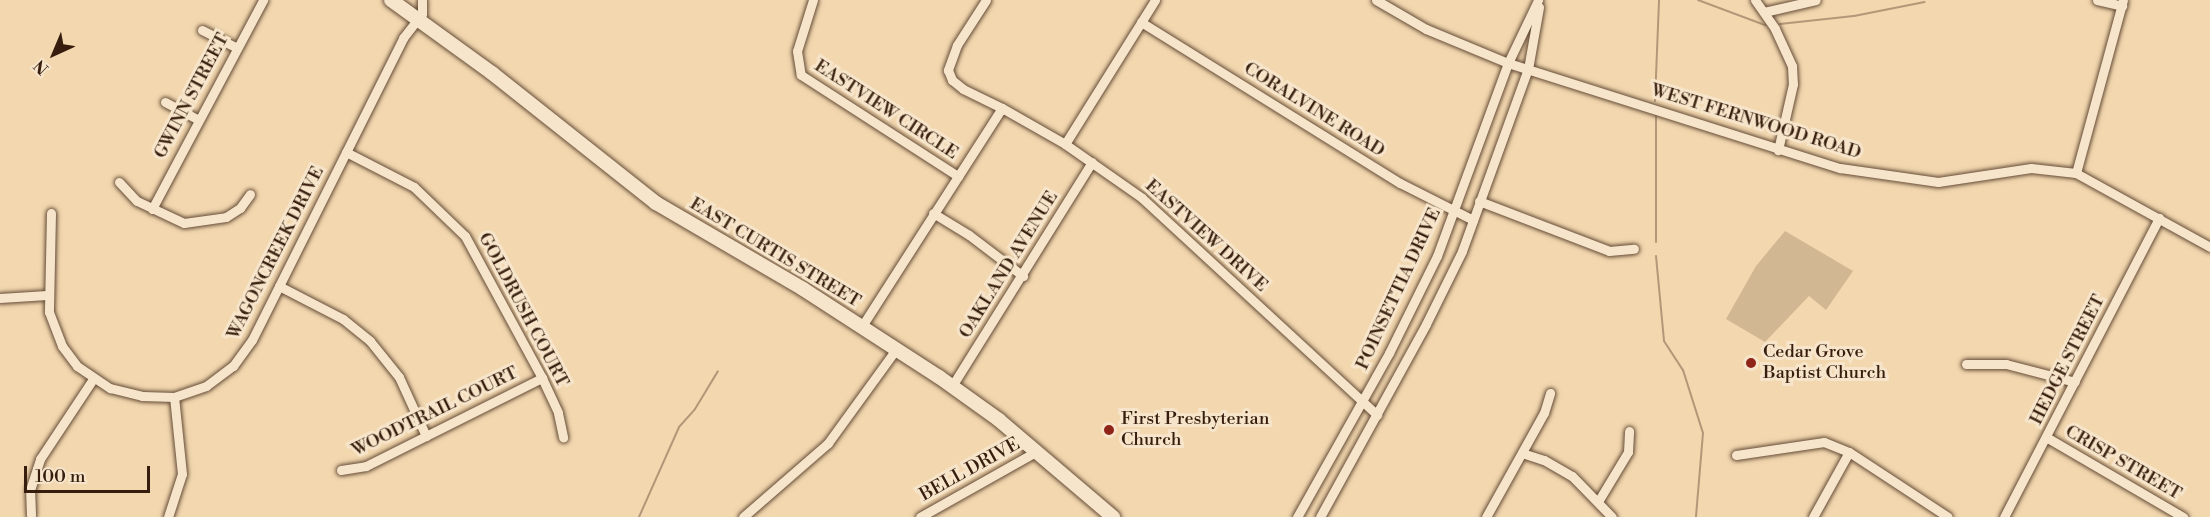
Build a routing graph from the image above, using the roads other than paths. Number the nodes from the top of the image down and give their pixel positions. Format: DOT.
graph roads {
  1 [pos="263,0"];
  2 [pos="391,0"];
  3 [pos="423,0"];
  4 [pos="813,0"];
  5 [pos="986,0"];
  6 [pos="1155,0"];
  7 [pos="1376,0"];
  8 [pos="1539,0"];
  9 [pos="1755,0"];
  10 [pos="1816,0"];
  11 [pos="2097,0"];
  12 [pos="2122,3"];
  13 [pos="1764,12"];
  14 [pos="418,19"];
  15 [pos="1142,22"];
  16 [pos="202,30"];
  17 [pos="237,48"];
  18 [pos="1508,63"];
  19 [pos="1528,69"];
  20 [pos="165,102"];
  21 [pos="1002,108"];
  22 [pos="197,119"];
  23 [pos="1065,144"];
  24 [pos="1778,150"];
  25 [pos="346,152"];
  26 [pos="1092,162"];
  27 [pos="2076,173"];
  28 [pos="958,176"];
  29 [pos="119,182"];
  30 [pos="250,194"];
  31 [pos="1479,201"];
  32 [pos="152,209"];
  33 [pos="1454,212"];
  34 [pos="51,213"];
  35 [pos="933,213"];
  36 [pos="2159,218"];
  37 [pos="1473,220"];
  38 [pos="2210,247"];
  39 [pos="1634,249"];
  40 [pos="1023,276"];
  41 [pos="279,286"];
  42 [pos="47,296"];
  43 [pos="0,298"];
  44 [pos="862,326"];
  45 [pos="897,348"];
  46 [pos="1966,364"];
  47 [pos="542,378"];
  48 [pos="93,379"];
  49 [pos="2075,382"];
  50 [pos="951,386"];
  51 [pos="1550,393"];
  52 [pos="174,397"];
  53 [pos="1363,401"];
  54 [pos="1377,415"];
  55 [pos="1629,431"];
  56 [pos="426,436"];
  57 [pos="563,437"];
  58 [pos="2046,437"];
  59 [pos="1037,451"];
  60 [pos="1849,452"];
  61 [pos="1522,453"];
  62 [pos="1736,455"];
  63 [pos="341,471"];
  64 [pos="1599,500"];
  65 [pos="31,514"];
  66 [pos="168,517"];
  67 [pos="743,517"];
  68 [pos="920,517"];
  69 [pos="1113,517"];
  70 [pos="1297,517"];
  71 [pos="1320,517"];
  72 [pos="1486,517"];
  73 [pos="1612,517"];
  74 [pos="1813,517"];
  75 [pos="1948,517"];
  76 [pos="2004,517"];
  77 [pos="2183,517"];
  1 -- 17 [label="street, GWINN STREET"];
  2 -- 14 [label="main road, EAST CURTIS STREET"];
  3 -- 14 [label="street"];
  4 -- 28 [label="street, EASTVIEW CIRCLE"];
  5 -- 21 [label="street"];
  6 -- 15 [label="street"];
  7 -- 18 [label="street, WEST FERNWOOD ROAD"];
  8 -- 18 [label="street, POINSETTIA DRIVE"];
  8 -- 19 [label="street, POINSETTIA DRIVE"];
  9 -- 13 [label="street"];
  10 -- 13 [label="street"];
  11 -- 12 [label="street"];
  12 -- 27 [label="street"];
  13 -- 24 [label="street"];
  14 -- 25 [label="street, WAGONCREEK DRIVE"];
  14 -- 44 [label="main road, EAST CURTIS STREET"];
  15 -- 23 [label="street"];
  15 -- 33 [label="street, CORALVINE ROAD"];
  16 -- 17 [label="street"];
  17 -- 22 [label="street, GWINN STREET"];
  18 -- 19 [label="street, WEST FERNWOOD ROAD"];
  18 -- 33 [label="street, POINSETTIA DRIVE"];
  19 -- 24 [label="street, WEST FERNWOOD ROAD"];
  19 -- 31 [label="street, POINSETTIA DRIVE"];
  20 -- 22 [label="street"];
  21 -- 23 [label="street, EASTVIEW DRIVE"];
  21 -- 28 [label="street"];
  22 -- 32 [label="street, GWINN STREET"];
  23 -- 26 [label="street, EASTVIEW DRIVE"];
  24 -- 27 [label="street, WEST FERNWOOD ROAD"];
  25 -- 41 [label="street, WAGONCREEK DRIVE"];
  25 -- 47 [label="street, GOLDRUSH COURT"];
  26 -- 40 [label="street, OAKLAND AVENUE"];
  26 -- 53 [label="street, EASTVIEW DRIVE"];
  27 -- 36 [label="street, WEST FERNWOOD ROAD"];
  28 -- 35 [label="street"];
  29 -- 32 [label="street"];
  30 -- 32 [label="street"];
  31 -- 37 [label="street, POINSETTIA DRIVE"];
  31 -- 39 [label="street"];
  33 -- 37 [label="street, CORALVINE ROAD"];
  33 -- 53 [label="street, POINSETTIA DRIVE"];
  34 -- 42 [label="street, WAGONCREEK DRIVE"];
  35 -- 40 [label="street"];
  35 -- 44 [label="street"];
  36 -- 38 [label="street, WEST FERNWOOD ROAD"];
  36 -- 49 [label="street, HEDGE STREET"];
  37 -- 54 [label="street, POINSETTIA DRIVE"];
  40 -- 50 [label="street, OAKLAND AVENUE"];
  41 -- 52 [label="street, WAGONCREEK DRIVE"];
  41 -- 56 [label="street"];
  42 -- 43 [label="street"];
  42 -- 48 [label="street, WAGONCREEK DRIVE"];
  44 -- 45 [label="main road, EAST CURTIS STREET"];
  45 -- 50 [label="main road, EAST CURTIS STREET"];
  45 -- 67 [label="street"];
  46 -- 49 [label="street"];
  47 -- 56 [label="street, WOODTRAIL COURT"];
  47 -- 57 [label="street, GOLDRUSH COURT"];
  48 -- 52 [label="street, WAGONCREEK DRIVE"];
  48 -- 65 [label="street"];
  49 -- 58 [label="street, HEDGE STREET"];
  50 -- 59 [label="main road, EAST CURTIS STREET"];
  51 -- 61 [label="street"];
  52 -- 66 [label="street"];
  53 -- 54 [label="street, EASTVIEW DRIVE"];
  53 -- 70 [label="street, POINSETTIA DRIVE"];
  54 -- 71 [label="street, POINSETTIA DRIVE"];
  55 -- 64 [label="street"];
  56 -- 63 [label="street, WOODTRAIL COURT"];
  58 -- 76 [label="street, HEDGE STREET"];
  58 -- 77 [label="street, CRISP STREET"];
  59 -- 68 [label="street, BELL DRIVE"];
  59 -- 69 [label="main road, EAST CURTIS STREET"];
  60 -- 62 [label="street"];
  60 -- 74 [label="street"];
  60 -- 75 [label="street"];
  61 -- 64 [label="street"];
  61 -- 72 [label="street"];
  64 -- 73 [label="street"];
}
